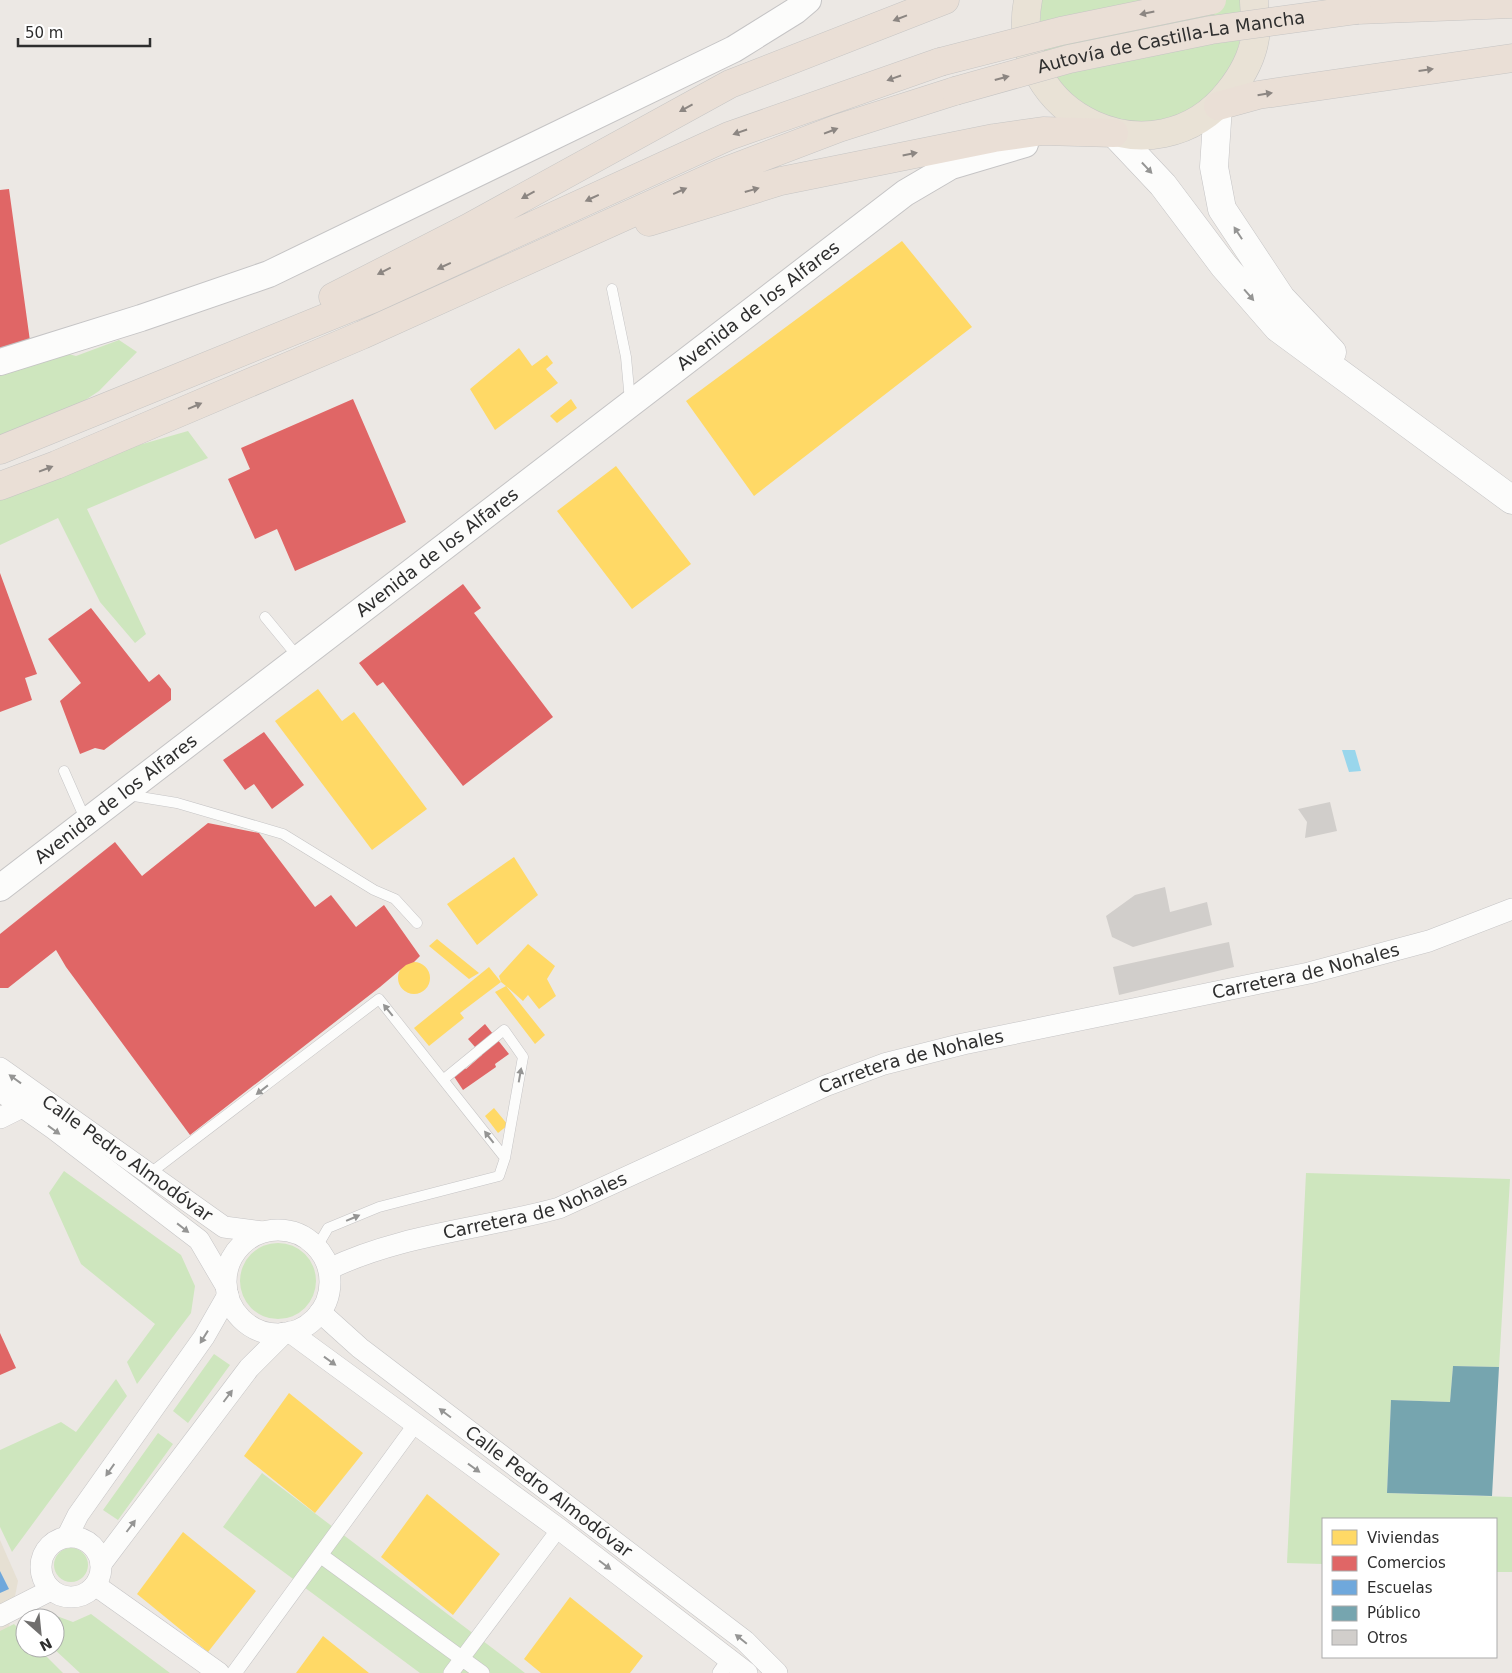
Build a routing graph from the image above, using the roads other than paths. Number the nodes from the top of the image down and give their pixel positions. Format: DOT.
graph roads {
  1 [pos="808,0"];
  2 [pos="945,0"];
  3 [pos="1028,0"];
  4 [pos="1212,0"];
  5 [pos="1254,0"];
  6 [pos="1512,4"];
  7 [pos="1512,58"];
  8 [pos="1218,106"];
  9 [pos="1074,132"];
  10 [pos="1114,133"];
  11 [pos="612,289"];
  12 [pos="362,335"];
  13 [pos="0,362"];
  14 [pos="173,380"];
  15 [pos="1382,403"];
  16 [pos="630,404"];
  17 [pos="0,450"];
  18 [pos="0,486"];
  19 [pos="1512,500"];
  20 [pos="265,617"];
  21 [pos="299,658"];
  22 [pos="64,771"];
  23 [pos="122,794"];
  24 [pos="86,822"];
  25 [pos="0,888"];
  26 [pos="1512,909"];
  27 [pos="417,923"];
  28 [pos="0,1068"];
  29 [pos="444,1079"];
  30 [pos="0,1091"];
  31 [pos="22,1107"];
  32 [pos="0,1118"];
  33 [pos="505,1158"];
  34 [pos="149,1174"];
  35 [pos="262,1232"];
  36 [pos="317,1247"];
  37 [pos="329,1269"];
  38 [pos="227,1290"];
  39 [pos="320,1312"];
  40 [pos="287,1333"];
  41 [pos="415,1425"];
  42 [pos="559,1529"];
  43 [pos="67,1537"];
  44 [pos="320,1555"];
  45 [pos="101,1564"];
  46 [pos="95,1584"];
  47 [pos="52,1590"];
  48 [pos="0,1616"];
  49 [pos="462,1658"];
  50 [pos="725,1666"];
  51 [pos="219,1673"];
  52 [pos="234,1673"];
  53 [pos="451,1673"];
  54 [pos="482,1673"];
  55 [pos="746,1673"];
  56 [pos="777,1673"];
  1 -- 13 [label="street"];
  2 -- 14 [label="highway, one-way"];
  3 -- 10 [label="highway"];
  4 -- 14 [label="highway, Autovía de Castilla-La Mancha, one-way, bridge"];
  5 -- 8 [label="highway"];
  12 -- 6 [label="highway, Autovía de Castilla-La Mancha, one-way, bridge"];
  8 -- 7 [label="highway, one-way"];
  8 -- 10 [label="highway"];
  15 -- 8 [label="main road, one-way"];
  9 -- 10 [label="highway"];
  12 -- 9 [label="highway, one-way"];
  9 -- 16 [label="street, Avenida de los Alfares"];
  10 -- 15 [label="main road, one-way"];
  11 -- 16 [label="lane"];
  18 -- 12 [label="highway, one-way"];
  14 -- 17 [label="highway"];
  15 -- 19 [label="main road"];
  16 -- 21 [label="street, Avenida de los Alfares"];
  20 -- 21 [label="lane"];
  21 -- 23 [label="street, Avenida de los Alfares"];
  22 -- 24 [label="lane"];
  23 -- 24 [label="street, Avenida de los Alfares"];
  23 -- 27 [label="lane"];
  24 -- 25 [label="street, Avenida de los Alfares"];
  26 -- 37 [label="street, Carretera de Nohales"];
  34 -- 28 [label="street, Calle Pedro Almodóvar, one-way"];
  33 -- 29 [label="lane, one-way"];
  33 -- 29 [label="lane, one-way"];
  29 -- 34 [label="lane, one-way"];
  30 -- 31 [label="street, Calle Pedro Almodóvar"];
  31 -- 32 [label="street"];
  31 -- 38 [label="street, Calle Pedro Almodóvar, one-way"];
  36 -- 33 [label="lane, one-way"];
  34 -- 35 [label="street, Calle Pedro Almodóvar"];
  35 -- 36 [label="street"];
  35 -- 38 [label="street"];
  36 -- 37 [label="street"];
  37 -- 39 [label="street"];
  38 -- 40 [label="street"];
  38 -- 43 [label="street, one-way"];
  39 -- 40 [label="street"];
  56 -- 39 [label="street, Calle Pedro Almodóvar, one-way"];
  40 -- 41 [label="street, Calle Pedro Almodóvar, one-way"];
  45 -- 40 [label="street, one-way"];
  41 -- 42 [label="street, Calle Pedro Almodóvar, one-way"];
  41 -- 44 [label="street"];
  42 -- 49 [label="street"];
  42 -- 50 [label="street, Calle Pedro Almodóvar, one-way"];
  43 -- 45 [label="street"];
  43 -- 47 [label="street"];
  44 -- 49 [label="street"];
  44 -- 52 [label="street"];
  45 -- 46 [label="street"];
  46 -- 47 [label="street"];
  46 -- 51 [label="street"];
  47 -- 48 [label="street"];
  49 -- 53 [label="street"];
  49 -- 54 [label="street"];
  50 -- 55 [label="street, Calle Pedro Almodóvar"];
}
